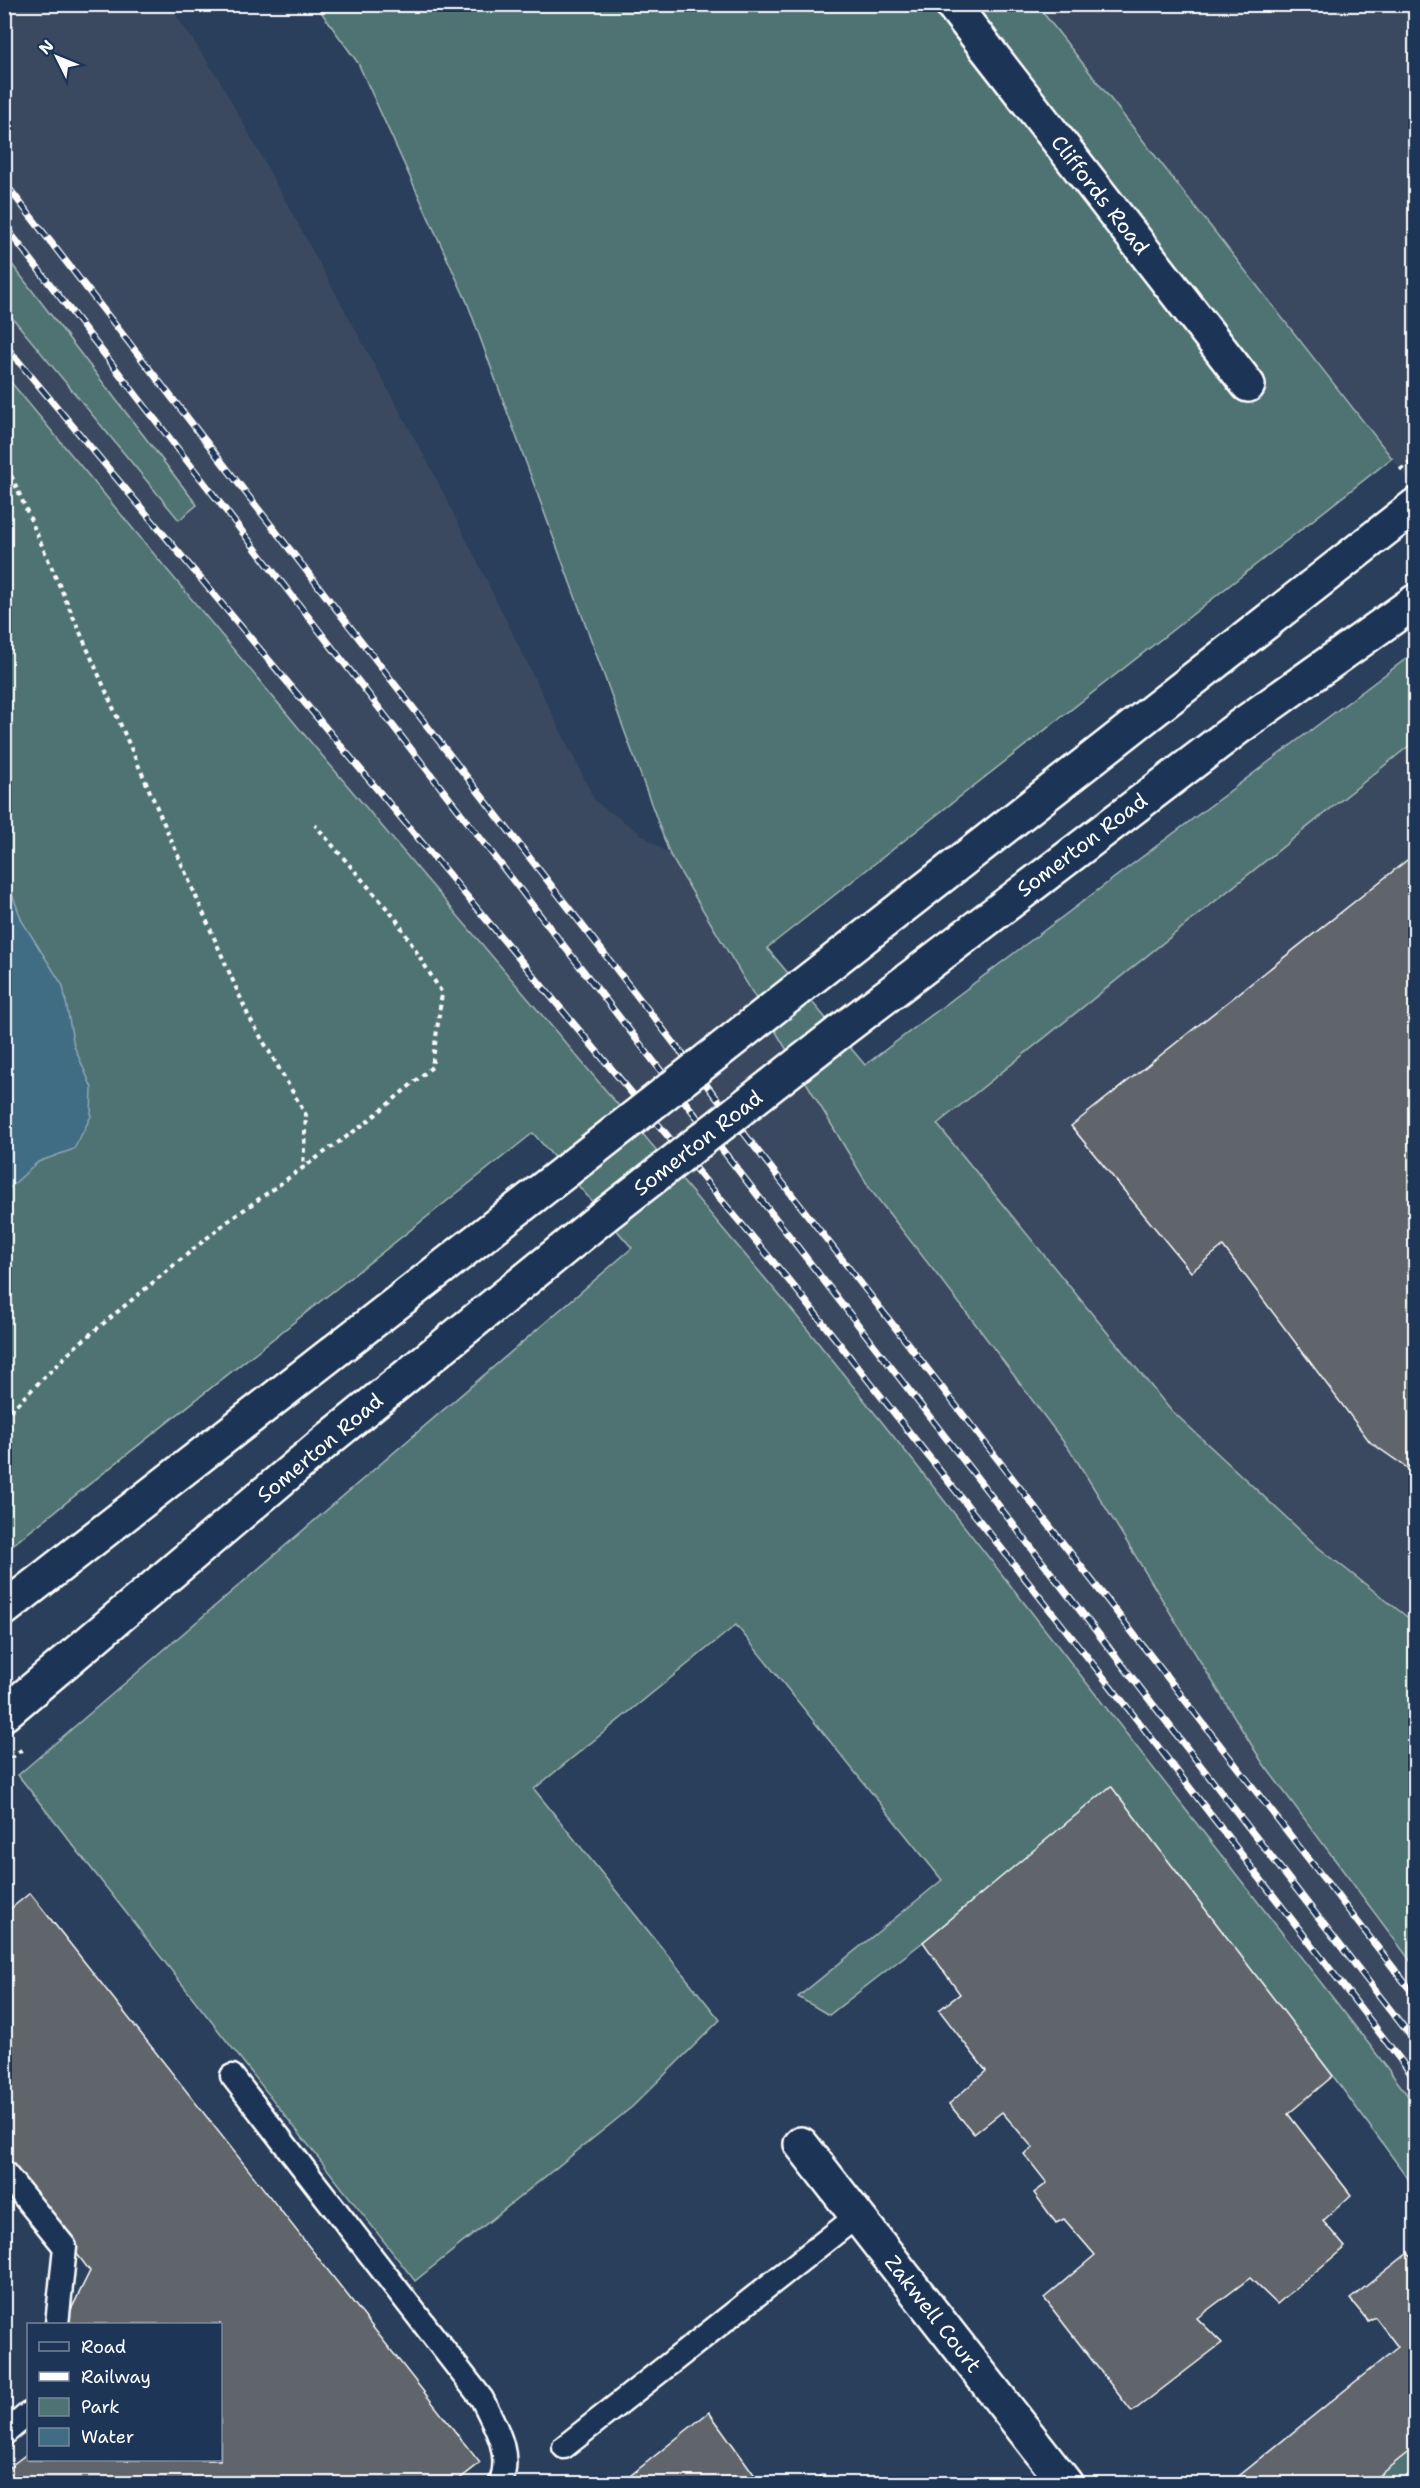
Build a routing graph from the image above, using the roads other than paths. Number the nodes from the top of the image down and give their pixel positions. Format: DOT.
graph roads {
  1 [pos="952,4"];
  2 [pos="1248,385"];
  3 [pos="1416,505"];
  4 [pos="1416,601"];
  5 [pos="4,1609"];
  6 [pos="4,1714"];
  7 [pos="232,2076"];
  8 [pos="801,2144"];
  9 [pos="4,2172"];
  10 [pos="857,2216"];
  11 [pos="57,2323"];
  12 [pos="27,2415"];
  13 [pos="4,2434"];
  14 [pos="564,2446"];
  15 [pos="500,2484"];
  16 [pos="1066,2484"];
  1 -- 2 [label="main road, Cliffords Road"];
  3 -- 5 [label="main road, bridge"];
  4 -- 6 [label="main road, Somerton Road, bridge"];
  7 -- 15 [label="lane"];
  8 -- 10 [label="main road, Zakwell Court"];
  9 -- 11 [label="lane"];
  10 -- 14 [label="lane"];
  10 -- 16 [label="main road, Zakwell Court"];
  12 -- 13 [label="lane"];
}
